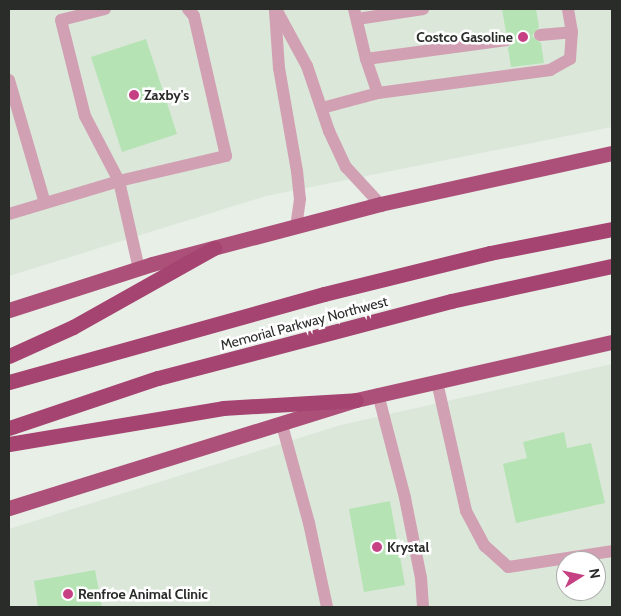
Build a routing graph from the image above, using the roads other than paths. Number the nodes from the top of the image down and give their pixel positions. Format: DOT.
graph roads {
  1 [pos="105,9"];
  2 [pos="188,9"];
  3 [pos="276,9"];
  4 [pos="423,9"];
  5 [pos="568,9"];
  6 [pos="59,14"];
  7 [pos="355,14"];
  8 [pos="572,32"];
  9 [pos="540,35"];
  10 [pos="507,40"];
  11 [pos="366,59"];
  12 [pos="9,80"];
  13 [pos="378,93"];
  14 [pos="322,108"];
  15 [pos="612,153"];
  16 [pos="119,181"];
  17 [pos="45,203"];
  18 [pos="380,204"];
  19 [pos="9,214"];
  20 [pos="296,226"];
  21 [pos="612,229"];
  22 [pos="214,248"];
  23 [pos="612,266"];
  24 [pos="139,269"];
  25 [pos="9,310"];
  26 [pos="612,342"];
  27 [pos="9,356"];
  28 [pos="9,382"];
  29 [pos="437,382"];
  30 [pos="378,394"];
  31 [pos="356,400"];
  32 [pos="282,424"];
  33 [pos="9,428"];
  34 [pos="9,444"];
  35 [pos="9,508"];
  36 [pos="612,551"];
  37 [pos="327,607"];
  38 [pos="422,607"];
  1 -- 6 [label="lane"];
  2 -- 16 [label="lane"];
  3 -- 14 [label="lane"];
  3 -- 20 [label="lane"];
  4 -- 7 [label="lane"];
  5 -- 8 [label="lane"];
  6 -- 16 [label="lane"];
  7 -- 11 [label="lane"];
  8 -- 9 [label="lane"];
  8 -- 13 [label="lane"];
  10 -- 11 [label="lane"];
  11 -- 13 [label="lane"];
  12 -- 17 [label="lane"];
  13 -- 14 [label="lane"];
  14 -- 18 [label="lane"];
  15 -- 18 [label="highway"];
  16 -- 17 [label="lane"];
  16 -- 24 [label="lane"];
  17 -- 19 [label="lane"];
  18 -- 20 [label="highway"];
  20 -- 22 [label="highway"];
  21 -- 28 [label="highway, Memorial Parkway Northwest"];
  22 -- 24 [label="highway"];
  22 -- 27 [label="highway"];
  23 -- 33 [label="highway, Memorial Parkway Northwest"];
  24 -- 25 [label="highway"];
  26 -- 29 [label="highway"];
  29 -- 30 [label="highway"];
  29 -- 36 [label="lane"];
  30 -- 31 [label="highway"];
  30 -- 38 [label="lane"];
  31 -- 32 [label="highway"];
  31 -- 34 [label="highway"];
  32 -- 35 [label="highway"];
  32 -- 37 [label="lane"];
}
